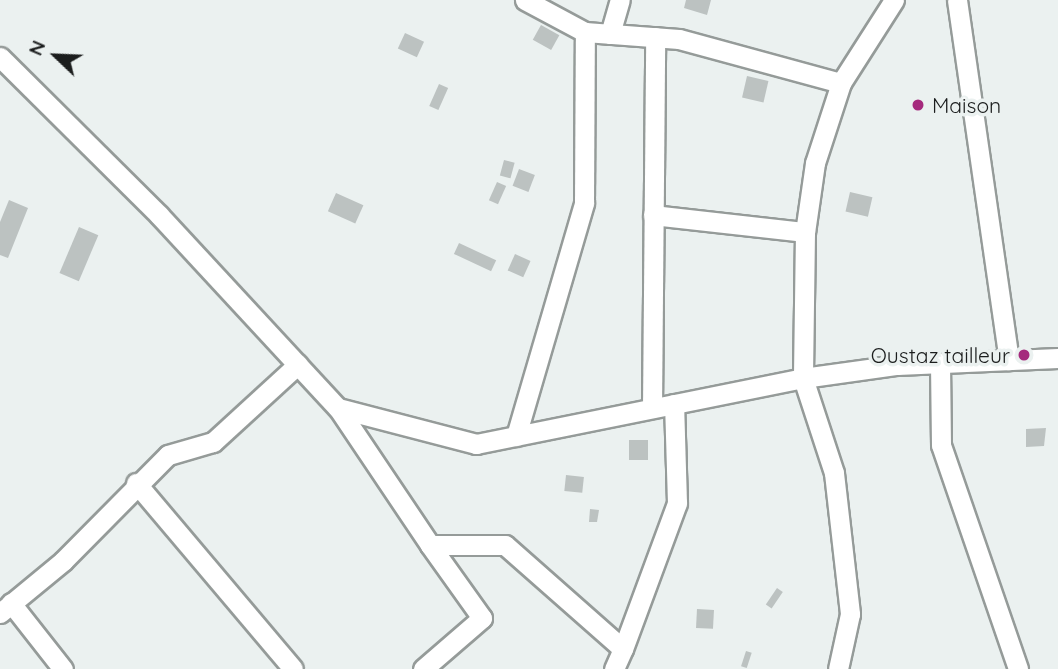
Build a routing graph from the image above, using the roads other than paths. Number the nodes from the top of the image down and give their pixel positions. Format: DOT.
graph roads {
  1 [pos="620,0"];
  2 [pos="894,0"];
  3 [pos="957,0"];
  4 [pos="529,1"];
  5 [pos="585,32"];
  6 [pos="610,34"];
  7 [pos="655,37"];
  8 [pos="0,57"];
  9 [pos="841,83"];
  10 [pos="653,215"];
  11 [pos="805,232"];
  12 [pos="1058,358"];
  13 [pos="1009,360"];
  14 [pos="940,363"];
  15 [pos="298,364"];
  16 [pos="803,378"];
  17 [pos="674,404"];
  18 [pos="338,408"];
  19 [pos="652,408"];
  20 [pos="516,436"];
  21 [pos="136,483"];
  22 [pos="430,545"];
  23 [pos="6,608"];
  24 [pos="623,649"];
  25 [pos="62,669"];
  26 [pos="293,669"];
  27 [pos="423,669"];
  28 [pos="614,669"];
  29 [pos="838,669"];
  30 [pos="1018,669"];
  1 -- 6 [label="street"];
  2 -- 9 [label="street"];
  3 -- 13 [label="street"];
  4 -- 5 [label="street"];
  5 -- 6 [label="street"];
  5 -- 20 [label="street"];
  6 -- 7 [label="street"];
  7 -- 9 [label="street"];
  7 -- 10 [label="street"];
  8 -- 15 [label="street"];
  9 -- 11 [label="street"];
  10 -- 11 [label="street"];
  10 -- 19 [label="street"];
  11 -- 16 [label="street"];
  12 -- 13 [label="street"];
  13 -- 14 [label="street"];
  14 -- 16 [label="street"];
  14 -- 30 [label="street"];
  15 -- 18 [label="street"];
  15 -- 21 [label="street"];
  16 -- 17 [label="street"];
  16 -- 29 [label="street"];
  17 -- 19 [label="street"];
  17 -- 24 [label="street"];
  18 -- 20 [label="street"];
  18 -- 22 [label="street"];
  19 -- 20 [label="street"];
  21 -- 23 [label="street"];
  21 -- 26 [label="street"];
  22 -- 24 [label="street"];
  22 -- 27 [label="street"];
  23 -- 25 [label="street"];
  24 -- 28 [label="street"];
}
